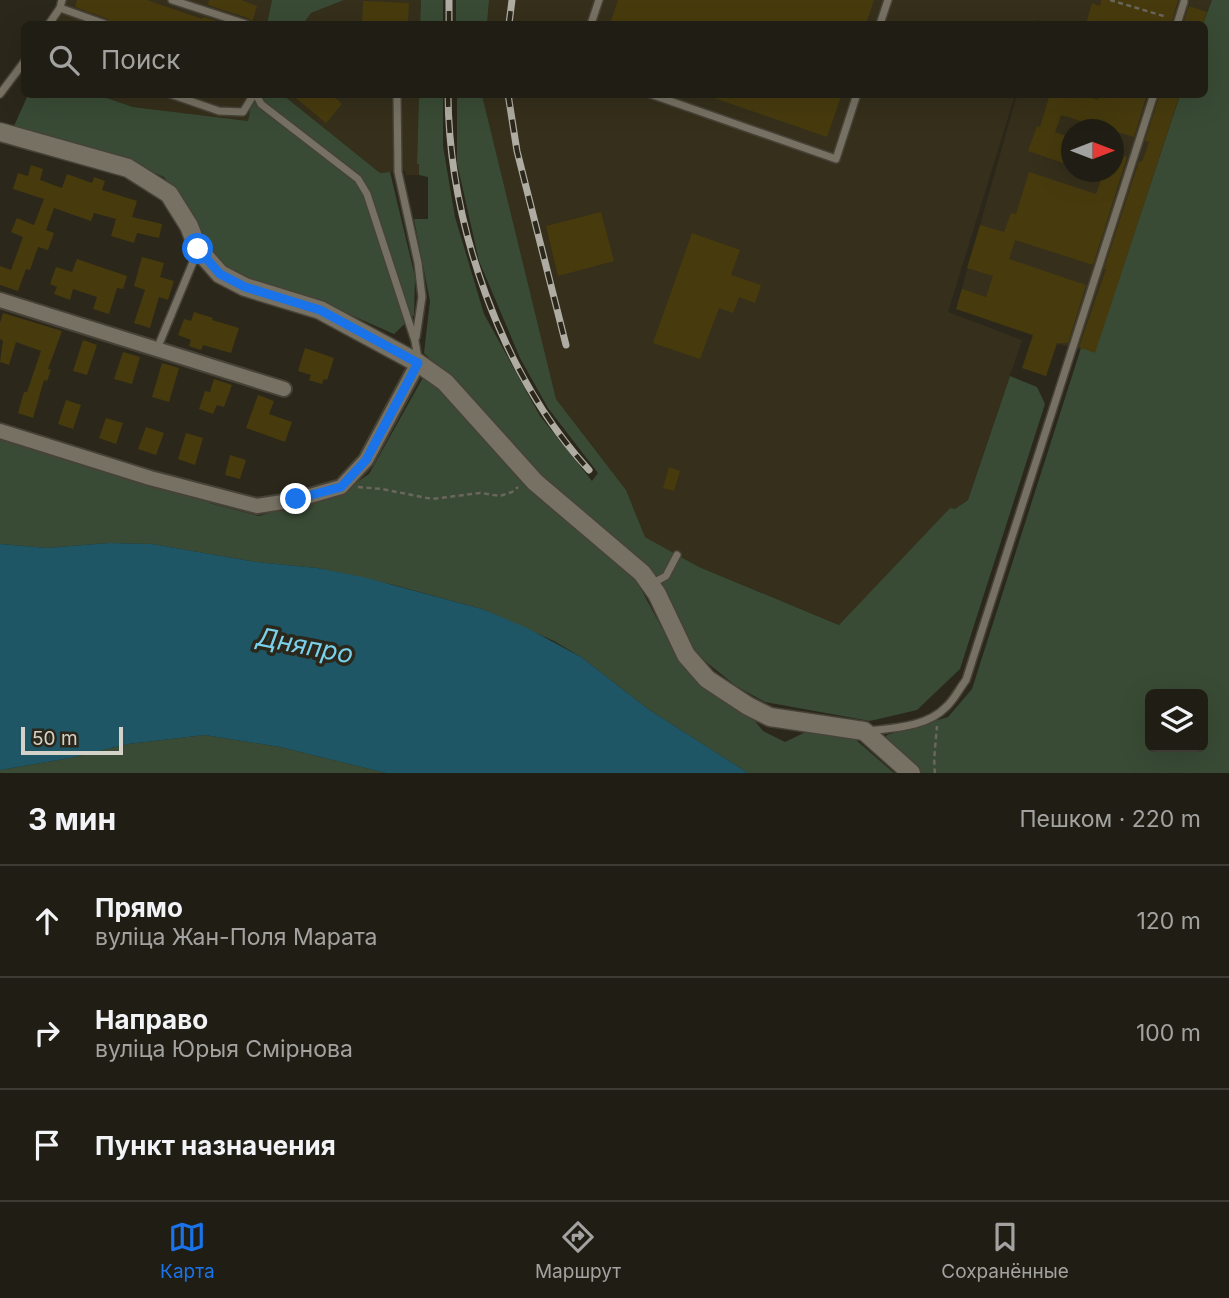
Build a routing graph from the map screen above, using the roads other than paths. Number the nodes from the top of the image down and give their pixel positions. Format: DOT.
graph roads {
  1 [pos="62,0"];
  2 [pos="172,0"];
  3 [pos="599,0"];
  4 [pos="888,0"];
  5 [pos="1184,2"];
  6 [pos="60,9"];
  7 [pos="52,21"];
  8 [pos="97,21"];
  9 [pos="237,21"];
  10 [pos="591,21"];
  11 [pos="881,21"];
  12 [pos="1177,21"];
  13 [pos="21,66"];
  14 [pos="0,94"];
  15 [pos="182,98"];
  16 [pos="252,98"];
  17 [pos="257,98"];
  18 [pos="397,98"];
  19 [pos="661,98"];
  20 [pos="856,98"];
  21 [pos="1153,98"];
  22 [pos="0,132"];
  23 [pos="198,249"];
  24 [pos="0,300"];
  25 [pos="415,341"];
  26 [pos="156,350"];
  27 [pos="418,363"];
  28 [pos="284,389"];
  29 [pos="0,431"];
  30 [pos="677,555"];
  31 [pos="650,584"];
  32 [pos="864,732"];
  33 [pos="911,773"];
  1 -- 6 [label="lane"];
  2 -- 9 [label="lane"];
  3 -- 10 [label="lane"];
  4 -- 11 [label="lane"];
  5 -- 12 [label="lane"];
  6 -- 7 [label="lane"];
  6 -- 8 [label="lane"];
  13 -- 14 [label="lane"];
  15 -- 16 [label="lane"];
  17 -- 25 [label="lane"];
  18 -- 25 [label="lane"];
  19 -- 20 [label="lane"];
  21 -- 32 [label="lane"];
  22 -- 23 [label="street"];
  23 -- 26 [label="lane"];
  23 -- 27 [label="street"];
  24 -- 26 [label="street"];
  25 -- 27 [label="lane"];
  26 -- 28 [label="street"];
  27 -- 29 [label="street"];
  27 -- 31 [label="street"];
  30 -- 31 [label="lane"];
  31 -- 32 [label="street"];
  32 -- 33 [label="street"];
}
